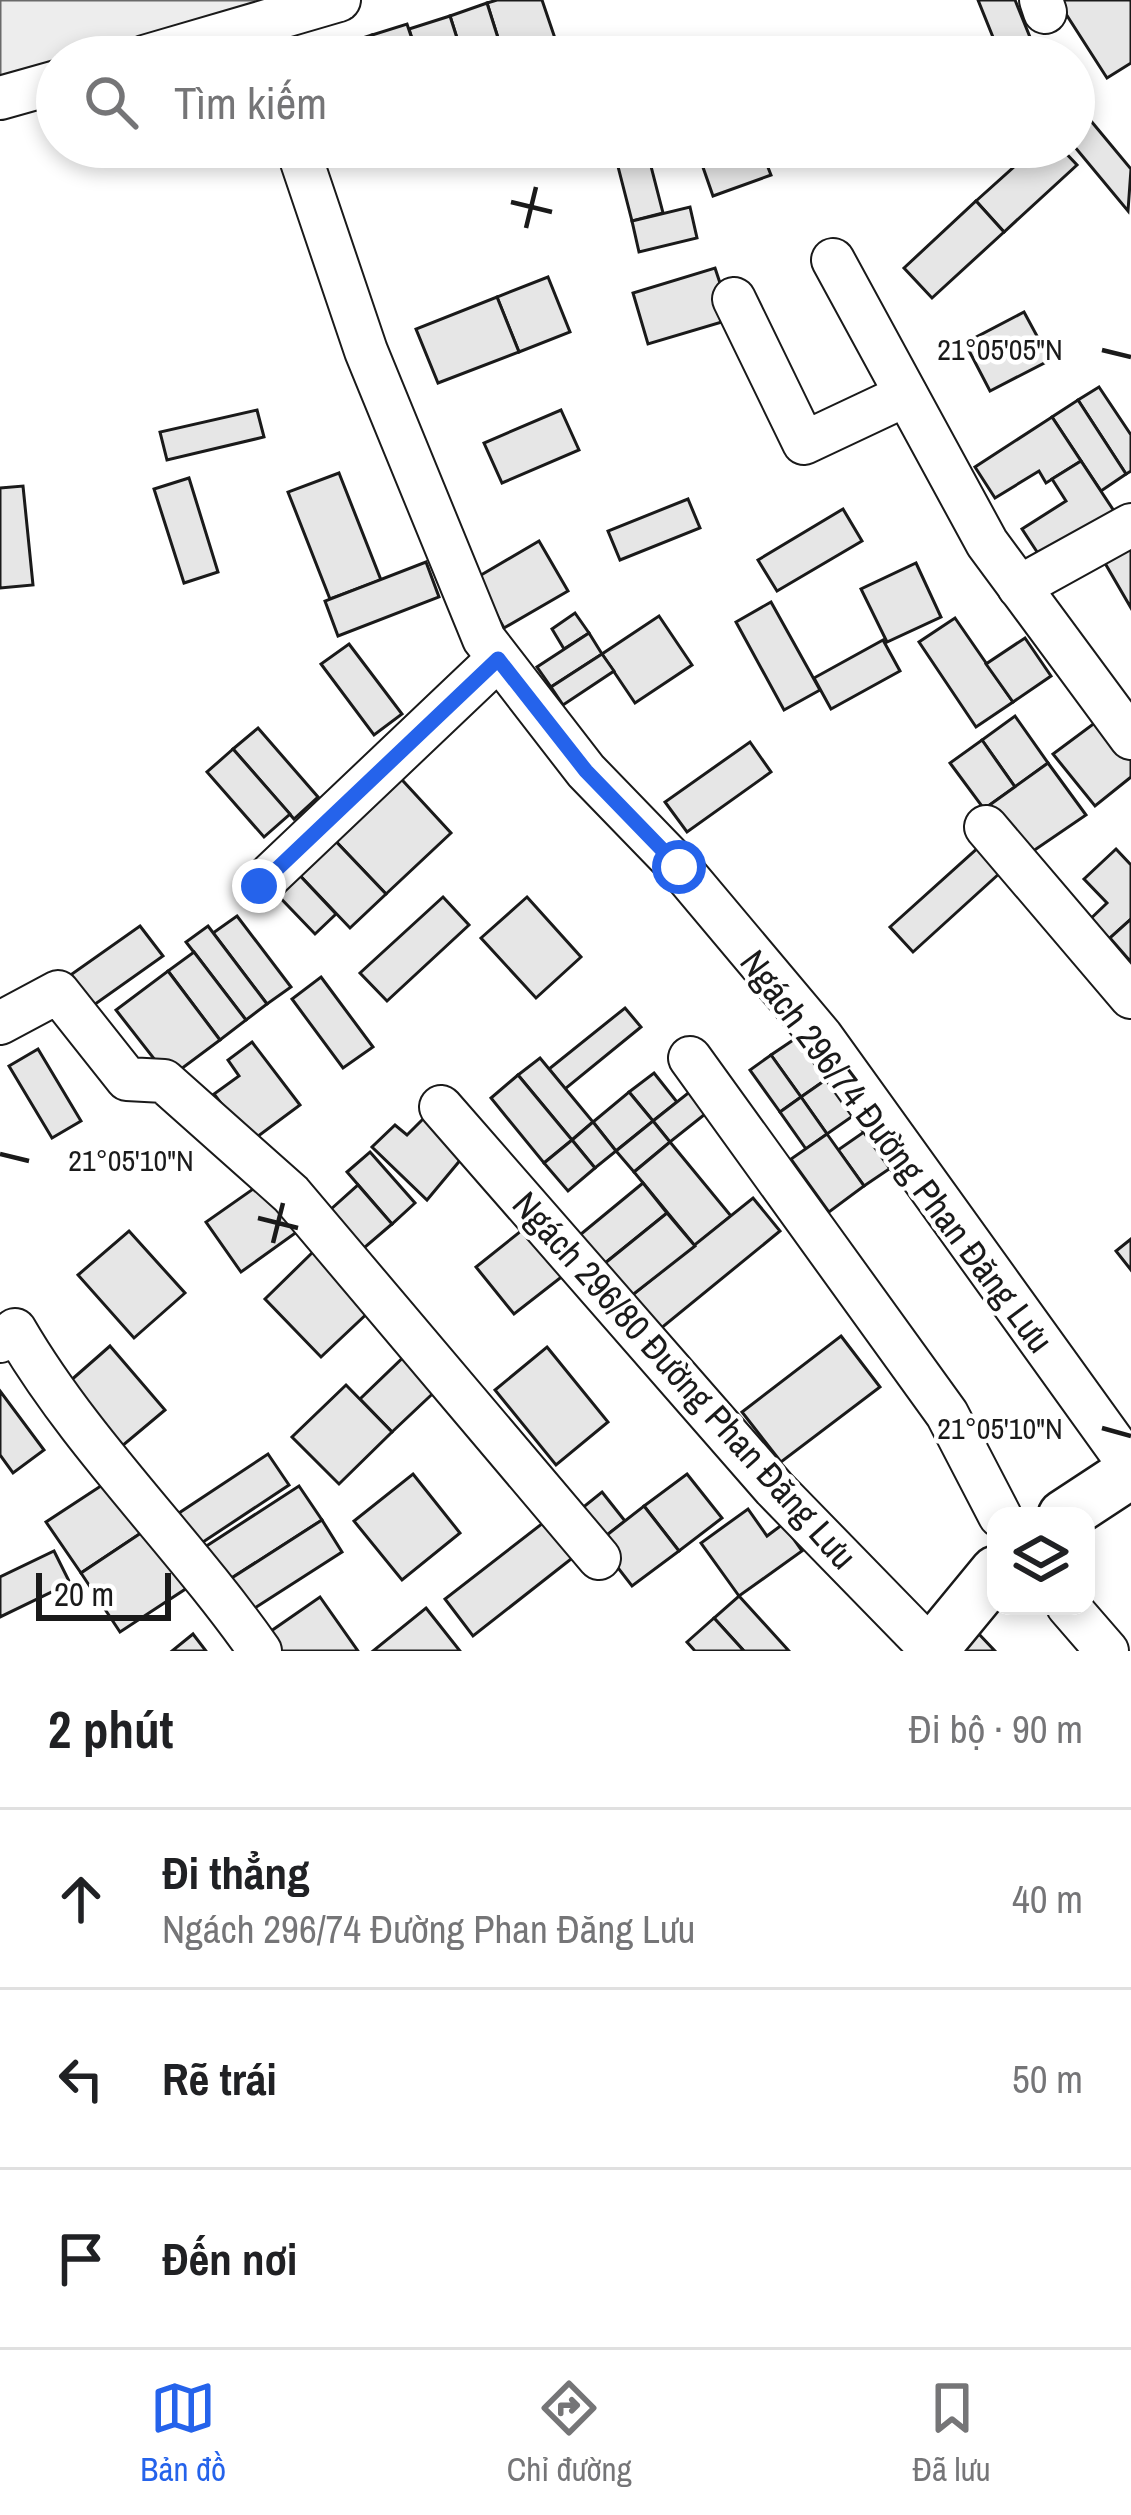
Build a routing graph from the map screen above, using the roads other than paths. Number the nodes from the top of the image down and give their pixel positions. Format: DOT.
graph roads {
  1 [pos="339,0"];
  2 [pos="271,36"];
  3 [pos="36,88"];
  4 [pos="0,98"];
  5 [pos="304,168"];
  6 [pos="832,260"];
  7 [pos="734,299"];
  8 [pos="906,394"];
  9 [pos="1131,525"];
  10 [pos="1019,586"];
  11 [pos="498,659"];
  12 [pos="1131,738"];
  13 [pos="986,827"];
  14 [pos="259,886"];
  15 [pos="1131,997"];
  16 [pos="0,1023"];
  17 [pos="690,1058"];
  18 [pos="441,1107"];
  19 [pos="7,1336"];
  20 [pos="1131,1469"];
  21 [pos="995,1507"];
  22 [pos="1077,1507"];
  23 [pos="598,1558"];
  24 [pos="987,1583"];
  25 [pos="1076,1615"];
  26 [pos="932,1650"];
  27 [pos="260,1651"];
  28 [pos="1107,1651"];
  1 -- 2 [label="street"];
  3 -- 4 [label="street"];
  5 -- 11 [label="street, Ngách 296/74 Đường Phan Đăng Lưu"];
  6 -- 8 [label="street"];
  7 -- 8 [label="street"];
  8 -- 10 [label="street"];
  9 -- 10 [label="street"];
  10 -- 12 [label="street"];
  11 -- 14 [label="street"];
  11 -- 20 [label="street, Ngách 296/74 Đường Phan Đăng Lưu"];
  13 -- 15 [label="street"];
  16 -- 23 [label="street"];
  17 -- 21 [label="street"];
  18 -- 26 [label="street, Ngách 296/80 Đường Phan Đăng Lưu"];
  19 -- 27 [label="street"];
  20 -- 22 [label="street"];
  24 -- 26 [label="street"];
  25 -- 28 [label="street"];
}
